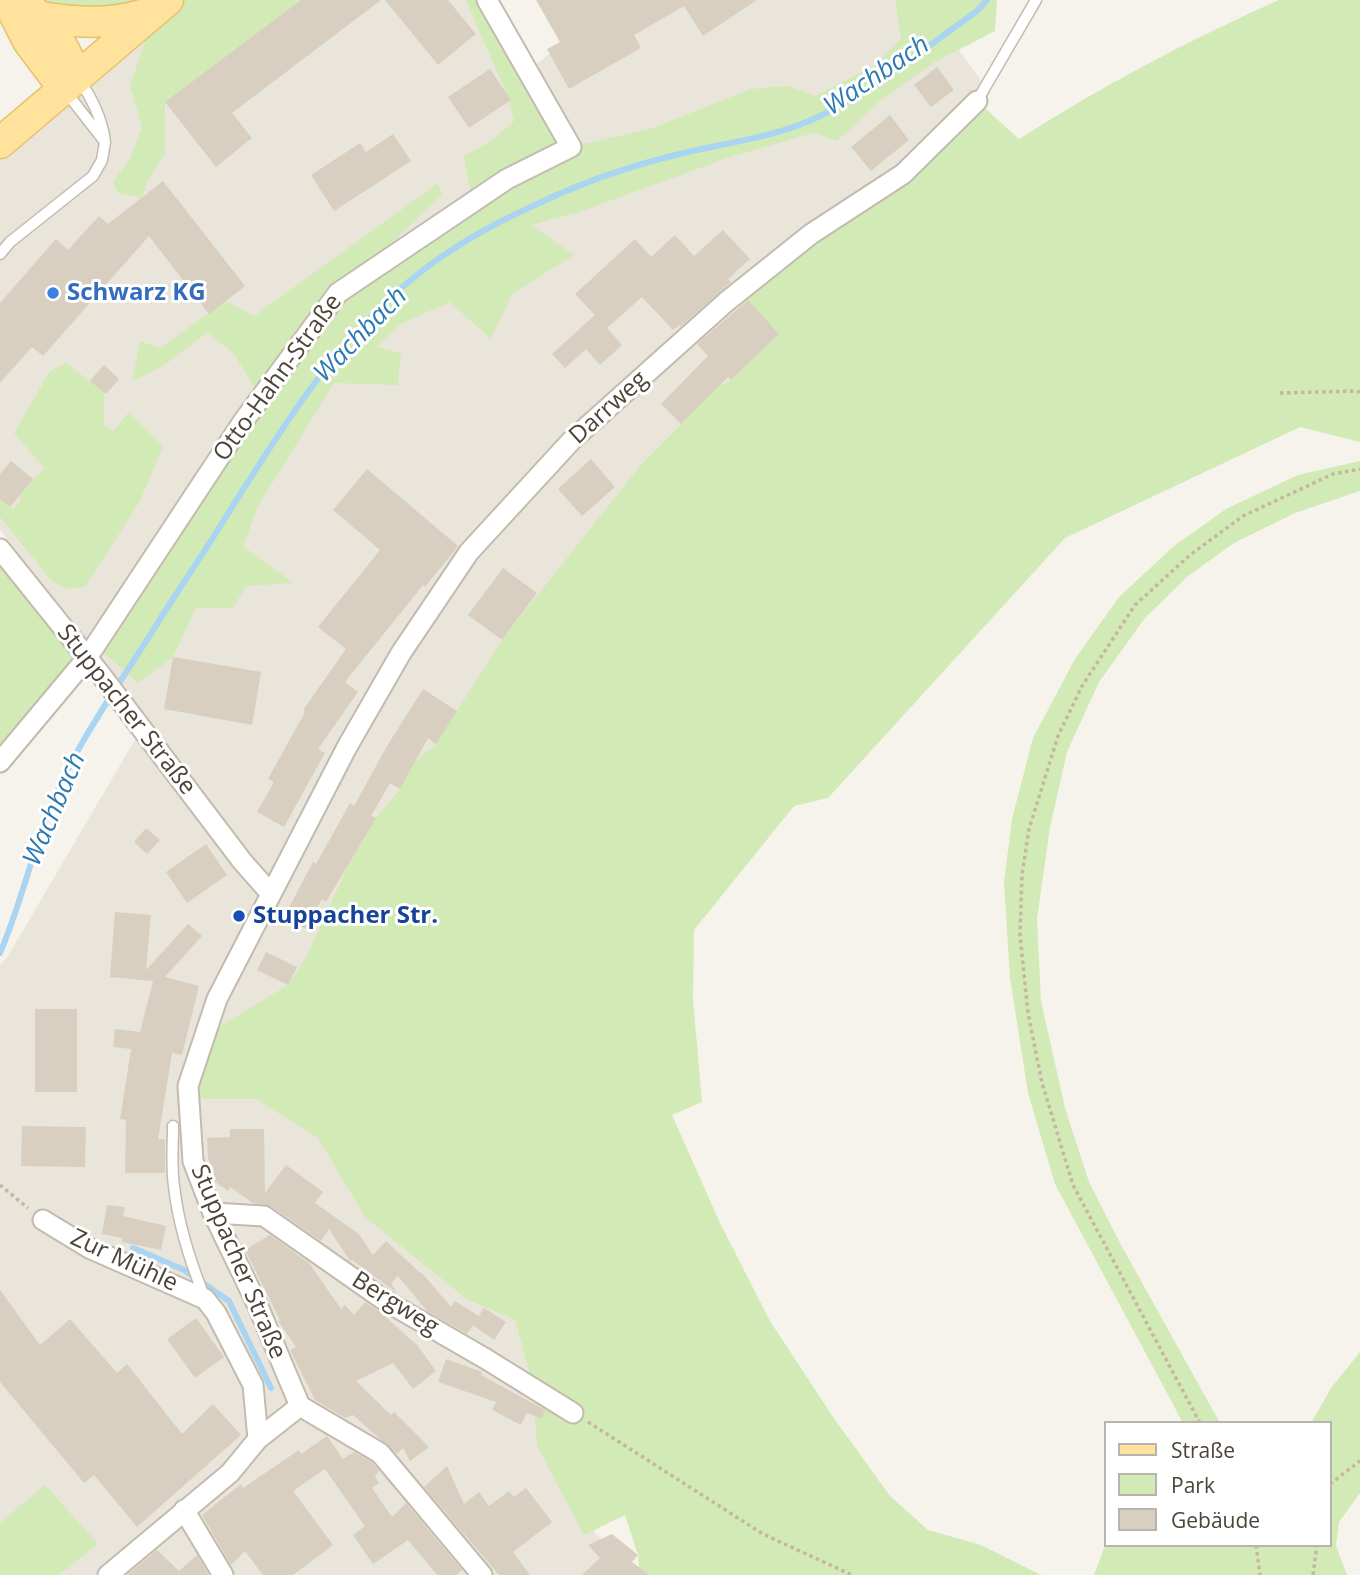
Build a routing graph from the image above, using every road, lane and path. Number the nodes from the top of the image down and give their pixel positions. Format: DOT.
graph roads {
  1 [pos="6,0"];
  2 [pos="17,0"];
  3 [pos="487,0"];
  4 [pos="1036,0"];
  5 [pos="160,6"];
  6 [pos="34,29"];
  7 [pos="71,83"];
  8 [pos="977,101"];
  9 [pos="7,137"];
  10 [pos="105,142"];
  11 [pos="0,254"];
  12 [pos="1360,392"];
  13 [pos="1280,393"];
  14 [pos="1360,469"];
  15 [pos="0,549"];
  16 [pos="87,658"];
  17 [pos="0,762"];
  18 [pos="271,894"];
  19 [pos="173,1126"];
  20 [pos="0,1185"];
  21 [pos="213,1213"];
  22 [pos="43,1220"];
  23 [pos="205,1299"];
  24 [pos="300,1406"];
  25 [pos="573,1413"];
  26 [pos="1199,1421"];
  27 [pos="258,1439"];
  28 [pos="1360,1461"];
  29 [pos="1332,1482"];
  30 [pos="184,1510"];
  31 [pos="1255,1547"];
  32 [pos="1317,1547"];
  33 [pos="108,1575"];
  34 [pos="223,1575"];
  35 [pos="482,1575"];
  36 [pos="852,1575"];
  37 [pos="1259,1575"];
  38 [pos="1313,1575"];
  1 -- 6 [label="main road"];
  2 -- 6 [label="main road"];
  3 -- 16 [label="street, Otto-Hahn-Straße"];
  4 -- 8 [label="lane, Darrweg"];
  5 -- 6 [label="main road"];
  5 -- 7 [label="main road"];
  6 -- 7 [label="main road"];
  6 -- 9 [label="main road"];
  7 -- 9 [label="main road"];
  7 -- 10 [label="lane"];
  7 -- 10 [label="lane"];
  8 -- 18 [label="street, Darrweg"];
  10 -- 11 [label="lane"];
  12 -- 13 [label="path"];
  14 -- 26 [label="path"];
  15 -- 16 [label="street, Stuppacher Straße"];
  16 -- 17 [label="street"];
  16 -- 18 [label="street, Stuppacher Straße"];
  18 -- 21 [label="street, Stuppacher Straße"];
  19 -- 23 [label="lane, Zur Mühle"];
  20 -- 22 [label="path"];
  21 -- 24 [label="street, Stuppacher Straße"];
  21 -- 25 [label="street, Bergweg"];
  22 -- 23 [label="street, Zur Mühle"];
  23 -- 27 [label="street, Zur Mühle"];
  24 -- 27 [label="street"];
  24 -- 35 [label="street"];
  25 -- 36 [label="path"];
  27 -- 30 [label="street"];
  28 -- 29 [label="path"];
  30 -- 33 [label="street"];
  30 -- 34 [label="street"];
  31 -- 37 [label="path"];
  32 -- 38 [label="path"];
}
